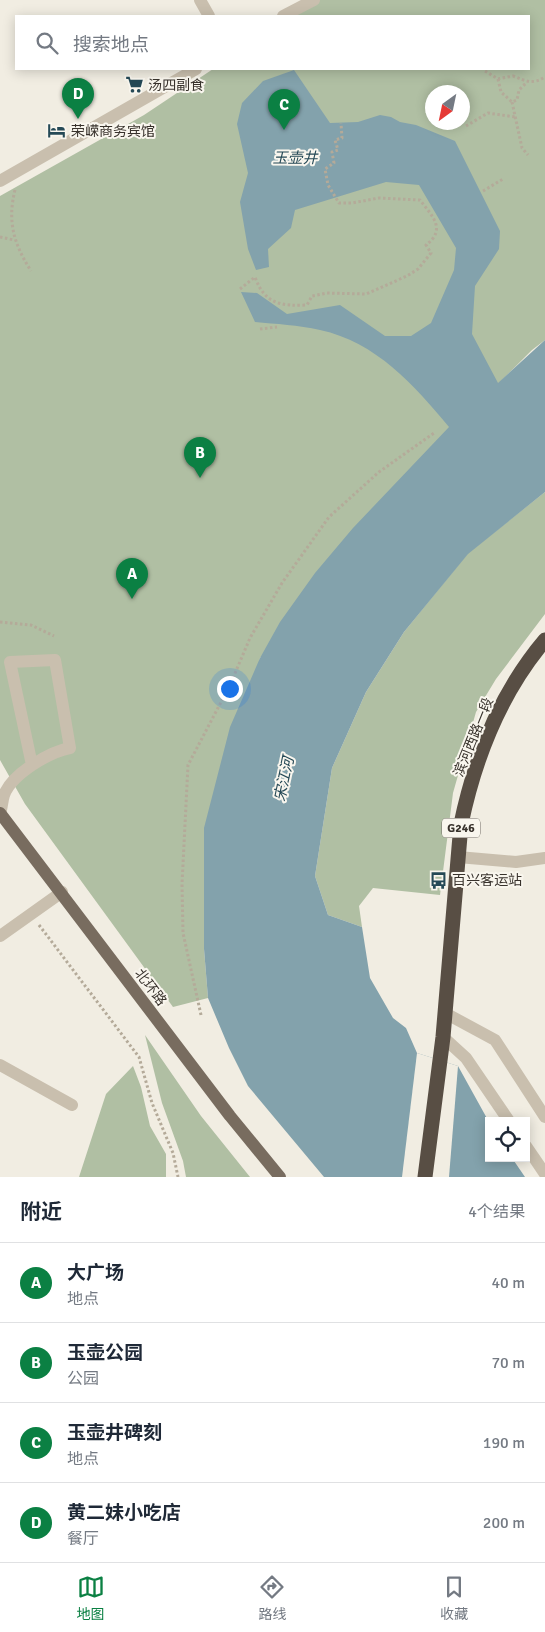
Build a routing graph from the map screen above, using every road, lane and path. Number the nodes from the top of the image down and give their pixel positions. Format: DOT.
graph roads {
  1 [pos="200,0"];
  2 [pos="314,0"];
  3 [pos="208,15"];
  4 [pos="284,15"];
  5 [pos="194,70"];
  6 [pos="485,71"];
  7 [pos="545,77"];
  8 [pos="498,79"];
  9 [pos="526,83"];
  10 [pos="512,102"];
  11 [pos="515,118"];
  12 [pos="341,123"];
  13 [pos="470,124"];
  14 [pos="528,155"];
  15 [pos="503,179"];
  16 [pos="0,181"];
  17 [pos="15,188"];
  18 [pos="483,191"];
  19 [pos="0,237"];
  20 [pos="14,240"];
  21 [pos="31,272"];
  22 [pos="240,289"];
  23 [pos="277,327"];
  24 [pos="260,329"];
  25 [pos="434,433"];
  26 [pos="0,622"];
  27 [pos="54,636"];
  28 [pos="545,640"];
  29 [pos="32,765"];
  30 [pos="0,814"];
  31 [pos="458,857"];
  32 [pos="545,858"];
  33 [pos="62,892"];
  34 [pos="30,914"];
  35 [pos="0,936"];
  36 [pos="445,1014"];
  37 [pos="201,1015"];
  38 [pos="443,1037"];
  39 [pos="0,1065"];
  40 [pos="72,1105"];
  41 [pos="506,1117"];
  42 [pos="545,1117"];
  43 [pos="530,1152"];
  44 [pos="545,1174"];
  45 [pos="178,1177"];
  46 [pos="280,1177"];
  47 [pos="425,1177"];
  1 -- 3 [label="street"];
  2 -- 4 [label="street"];
  5 -- 16 [label="street"];
  6 -- 8 [label="path"];
  7 -- 9 [label="path"];
  8 -- 9 [label="path"];
  8 -- 10 [label="path"];
  9 -- 10 [label="path"];
  10 -- 11 [label="path"];
  11 -- 13 [label="path"];
  11 -- 14 [label="path"];
  12 -- 22 [label="path"];
  15 -- 18 [label="path"];
  17 -- 20 [label="path"];
  19 -- 20 [label="path"];
  20 -- 21 [label="path"];
  23 -- 24 [label="path"];
  25 -- 37 [label="path"];
  26 -- 27 [label="path"];
  28 -- 31 [label="highway, 滨河西路一段 / G246"];
  29 -- 29 [label="street"];
  29 -- 30 [label="street"];
  30 -- 33 [label="main road, 北环路"];
  31 -- 32 [label="street"];
  31 -- 36 [label="highway, 滨河西路一段 / G246"];
  33 -- 34 [label="street"];
  33 -- 46 [label="main road, 北环路"];
  34 -- 35 [label="street"];
  34 -- 45 [label="path"];
  36 -- 38 [label="highway, 滨河西路一段 / G246"];
  36 -- 42 [label="street"];
  38 -- 41 [label="street"];
  38 -- 47 [label="highway, G246"];
  39 -- 40 [label="street"];
  43 -- 44 [label="street"];
}
